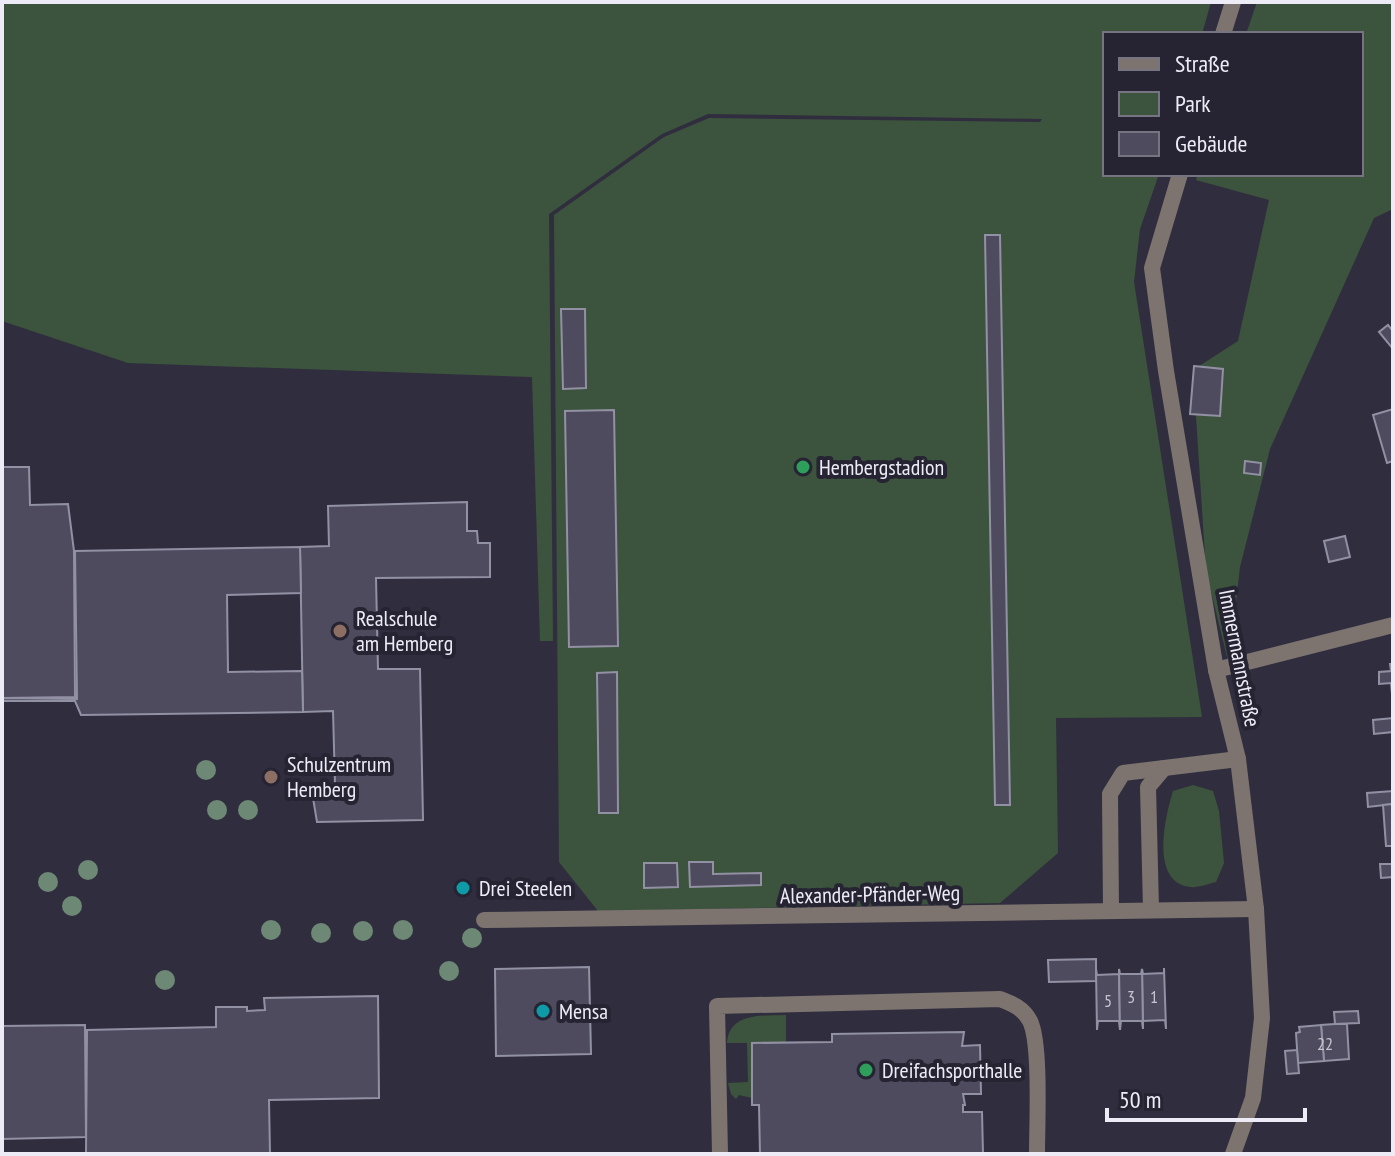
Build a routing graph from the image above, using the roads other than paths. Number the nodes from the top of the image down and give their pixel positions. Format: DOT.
graph roads {
  1 [pos="1233,2"];
  2 [pos="1224,32"];
  3 [pos="1179,176"];
  4 [pos="1393,625"];
  5 [pos="1216,670"];
  6 [pos="1238,759"];
  7 [pos="1164,768"];
  8 [pos="1151,909"];
  9 [pos="1256,909"];
  10 [pos="1111,910"];
  11 [pos="484,920"];
  12 [pos="720,1154"];
  13 [pos="1037,1154"];
  14 [pos="1233,1154"];
  1 -- 2 [label="street"];
  3 -- 5 [label="street, Immermannstraße"];
  4 -- 5 [label="street"];
  5 -- 6 [label="street, Immermannstraße"];
  6 -- 7 [label="street"];
  6 -- 9 [label="street, Immermannstraße"];
  7 -- 8 [label="street"];
  7 -- 10 [label="street"];
  8 -- 9 [label="street, Alexander-Pfänder-Weg"];
  8 -- 10 [label="street, Alexander-Pfänder-Weg"];
  9 -- 14 [label="street, Immermannstraße"];
  10 -- 11 [label="street, Alexander-Pfänder-Weg"];
  12 -- 13 [label="street"];
}
